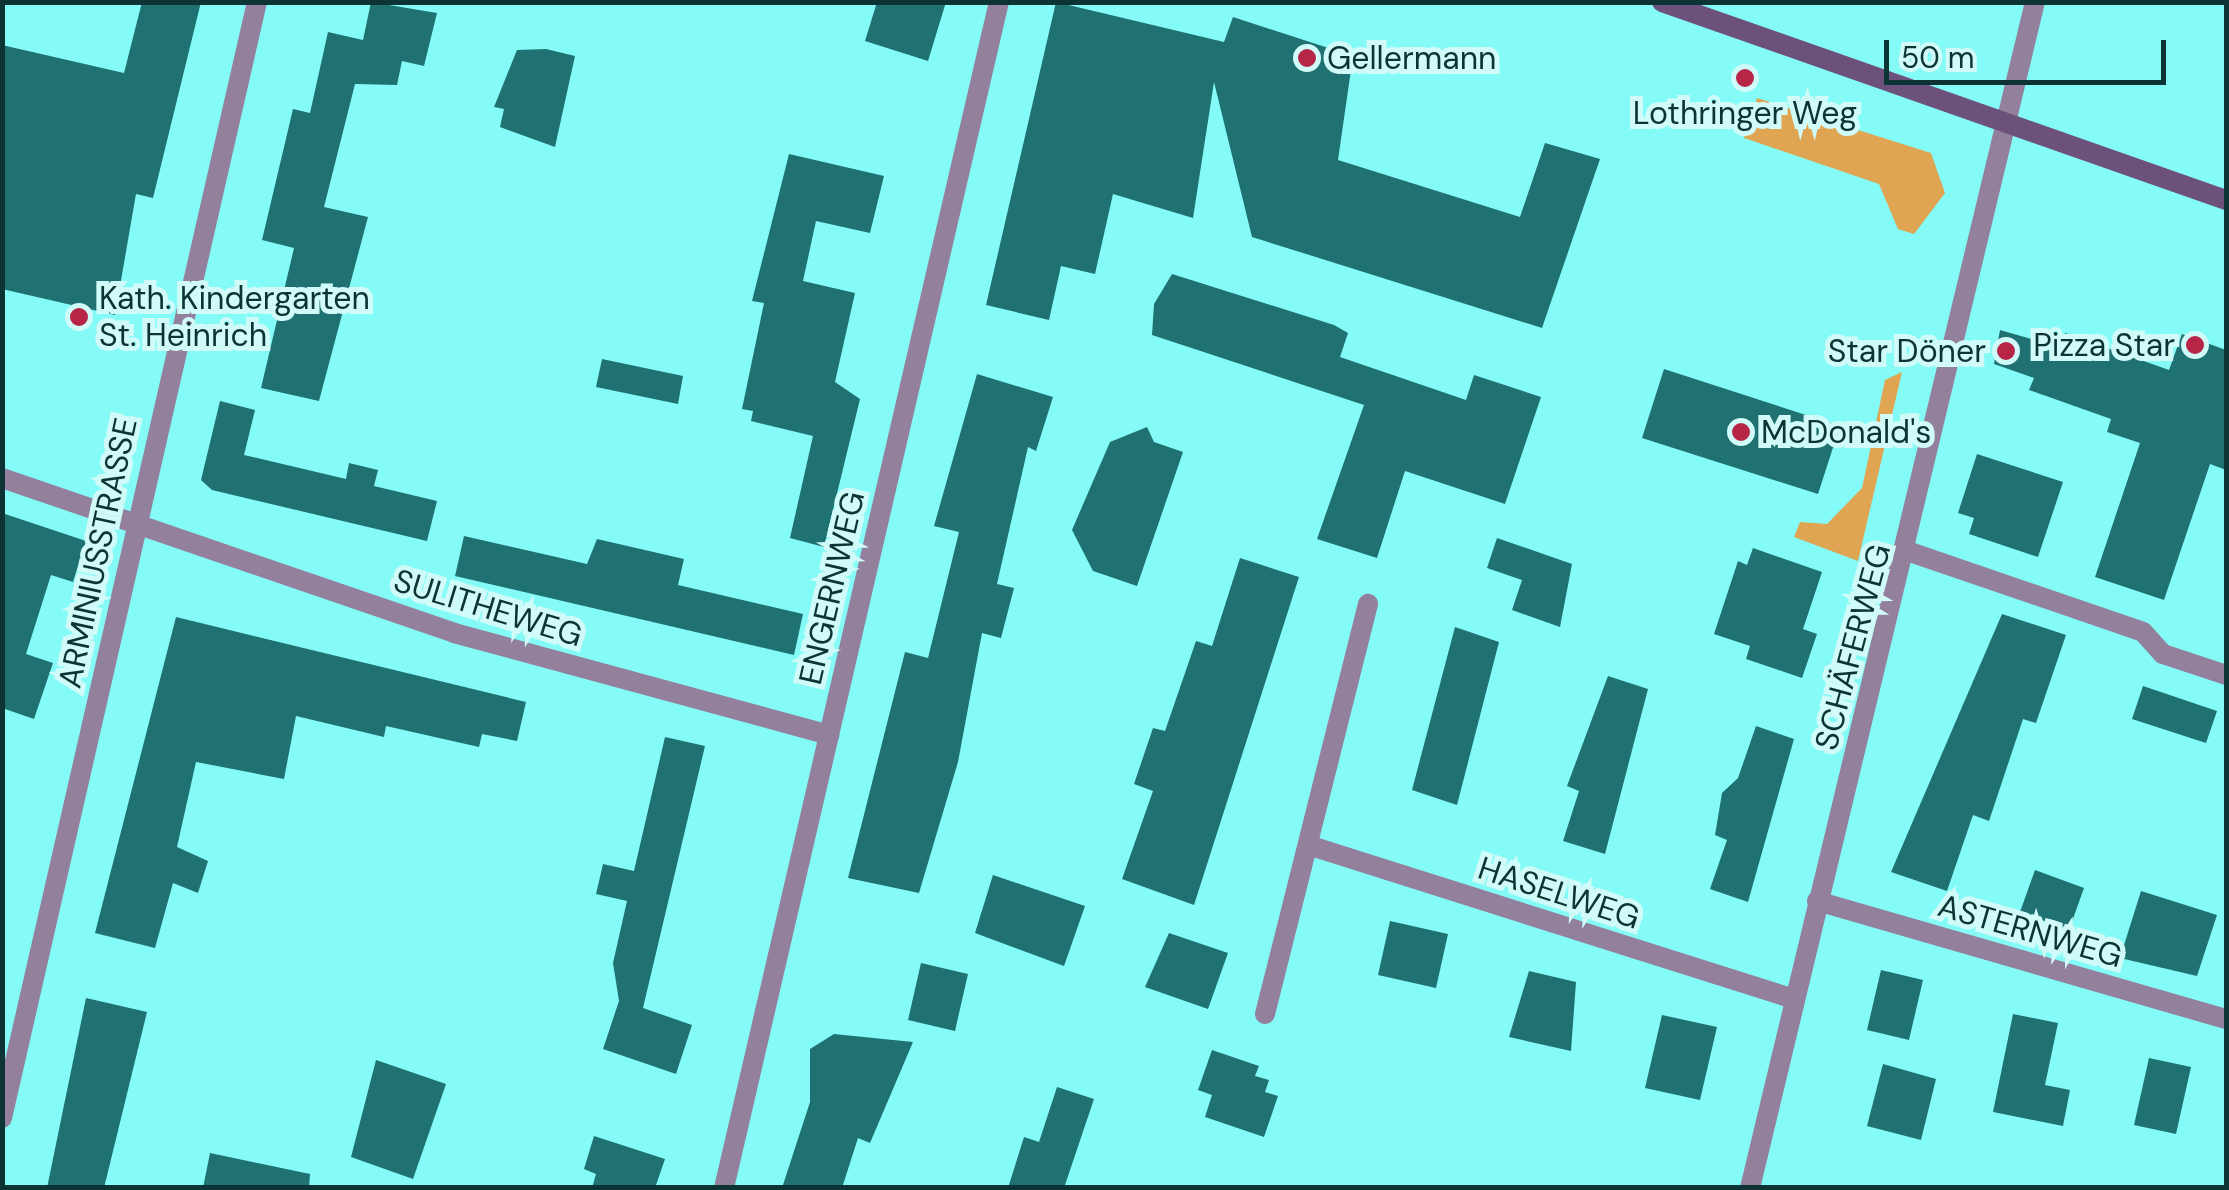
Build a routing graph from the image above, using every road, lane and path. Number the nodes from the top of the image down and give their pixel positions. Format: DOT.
graph roads {
  1 [pos="257,2"];
  2 [pos="999,2"];
  3 [pos="1662,2"];
  4 [pos="2035,2"];
  5 [pos="2007,120"];
  6 [pos="2226,200"];
  7 [pos="2,478"];
  8 [pos="135,525"];
  9 [pos="1910,552"];
  10 [pos="1368,604"];
  11 [pos="2226,675"];
  12 [pos="829,735"];
  13 [pos="1308,845"];
  14 [pos="1817,901"];
  15 [pos="1791,998"];
  16 [pos="1264,1014"];
  17 [pos="2226,1019"];
  18 [pos="2,1118"];
  19 [pos="724,1188"];
  20 [pos="1750,1188"];
  1 -- 8 [label="street, ARMINIUSSTRASSE"];
  2 -- 12 [label="street, ENGERNWEG"];
  3 -- 5 [label="main road"];
  4 -- 5 [label="street"];
  5 -- 6 [label="main road"];
  5 -- 9 [label="street, SCHÄFERWEG"];
  7 -- 8 [label="street, SULITHEWEG"];
  8 -- 12 [label="street, SULITHEWEG"];
  8 -- 18 [label="street, ARMINIUSSTRASSE"];
  9 -- 11 [label="street"];
  9 -- 14 [label="street, SCHÄFERWEG"];
  10 -- 13 [label="street"];
  12 -- 19 [label="street, ENGERNWEG"];
  13 -- 15 [label="street, HASELWEG"];
  13 -- 16 [label="street"];
  14 -- 15 [label="street, SCHÄFERWEG"];
  14 -- 17 [label="street, ASTERNWEG"];
  15 -- 20 [label="street, SCHÄFERWEG"];
}
